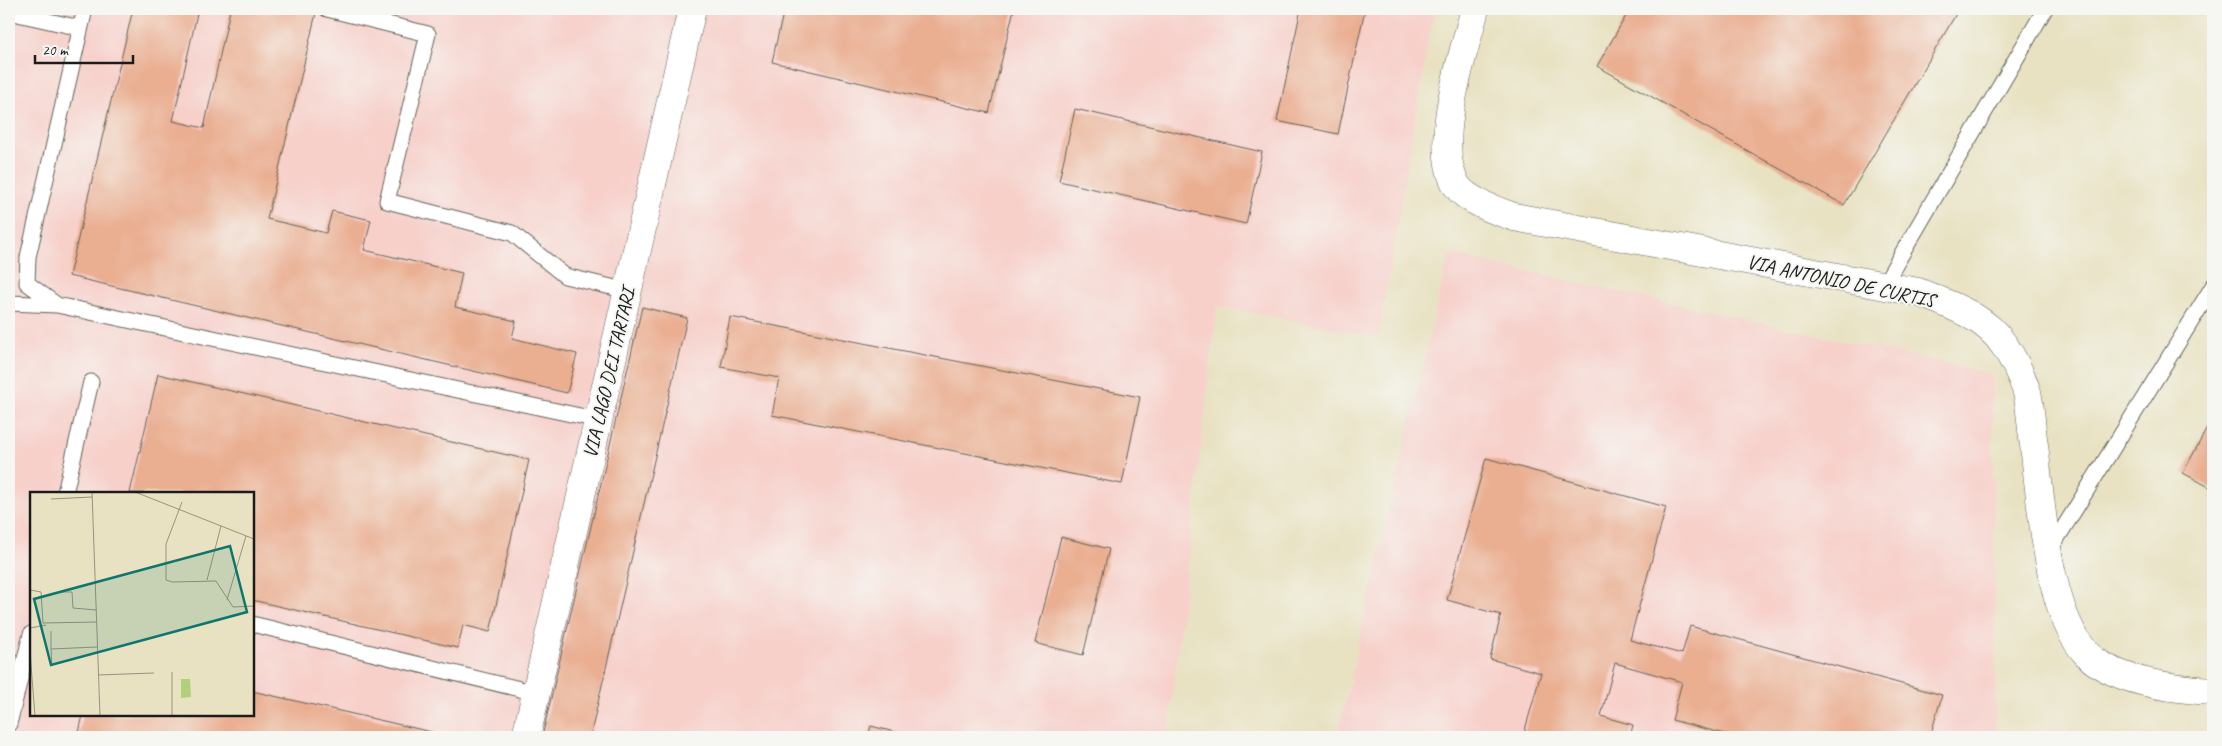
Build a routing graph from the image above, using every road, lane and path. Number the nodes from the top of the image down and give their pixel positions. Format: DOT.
graph roads {
  1 [pos="85,9"];
  2 [pos="327,9"];
  3 [pos="692,9"];
  4 [pos="1475,9"];
  5 [pos="2045,9"];
  6 [pos="9,12"];
  7 [pos="80,28"];
  8 [pos="1883,286"];
  9 [pos="2213,286"];
  10 [pos="628,291"];
  11 [pos="9,304"];
  12 [pos="57,305"];
  13 [pos="91,382"];
  14 [pos="598,420"];
  15 [pos="65,492"];
  16 [pos="2048,554"];
  17 [pos="254,624"];
  18 [pos="30,638"];
  19 [pos="2213,691"];
  20 [pos="536,693"];
  21 [pos="9,724"];
  22 [pos="526,737"];
  1 -- 7 [label="lane"];
  2 -- 10 [label="lane"];
  3 -- 10 [label="street, VIA LAGO DEI TARTARI"];
  4 -- 8 [label="street, VIA ANTONIO DE CURTIS"];
  5 -- 8 [label="lane"];
  6 -- 7 [label="lane"];
  7 -- 12 [label="lane"];
  8 -- 16 [label="street, VIA ANTONIO DE CURTIS"];
  9 -- 16 [label="lane"];
  10 -- 14 [label="street, VIA LAGO DEI TARTARI"];
  11 -- 12 [label="lane"];
  12 -- 14 [label="lane"];
  13 -- 15 [label="lane"];
  14 -- 20 [label="street, VIA LAGO DEI TARTARI"];
  16 -- 19 [label="street, VIA ANTONIO DE CURTIS"];
  17 -- 20 [label="lane"];
  18 -- 21 [label="lane"];
  20 -- 22 [label="street, VIA LAGO DEI TARTARI"];
}
